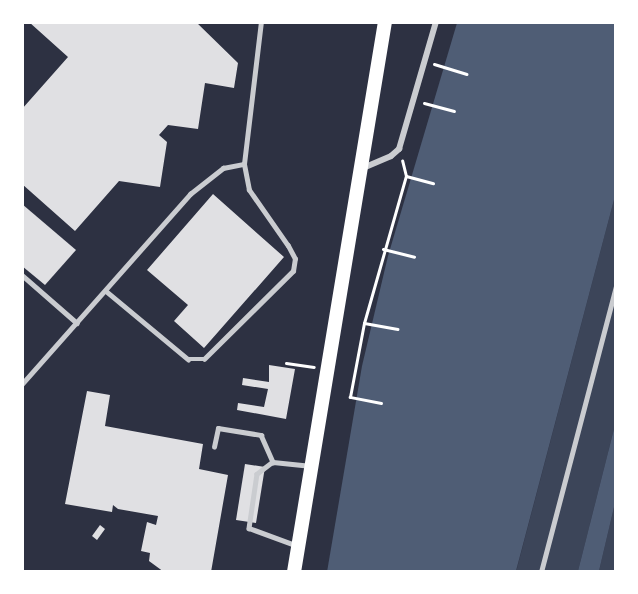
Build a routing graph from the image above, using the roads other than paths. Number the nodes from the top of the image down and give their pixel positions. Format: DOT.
graph roads {
  1 [pos="261,22"];
  2 [pos="386,22"];
  3 [pos="436,22"];
  4 [pos="244,165"];
  5 [pos="362,168"];
  6 [pos="22,275"];
  7 [pos="615,286"];
  8 [pos="106,291"];
  9 [pos="77,323"];
  10 [pos="22,384"];
  11 [pos="214,447"];
  12 [pos="273,462"];
  13 [pos="311,466"];
  14 [pos="298,546"];
  15 [pos="294,572"];
  16 [pos="541,572"];
  1 -- 4 [label="lane"];
  2 -- 5 [label="main road"];
  3 -- 5 [label="street"];
  4 -- 8 [label="lane"];
  4 -- 8 [label="lane"];
  5 -- 13 [label="main road"];
  6 -- 9 [label="lane"];
  7 -- 16 [label="lane"];
  8 -- 9 [label="lane"];
  9 -- 10 [label="lane"];
  11 -- 12 [label="lane"];
  12 -- 13 [label="lane"];
  12 -- 14 [label="lane"];
  13 -- 14 [label="main road"];
  14 -- 15 [label="main road"];
}
